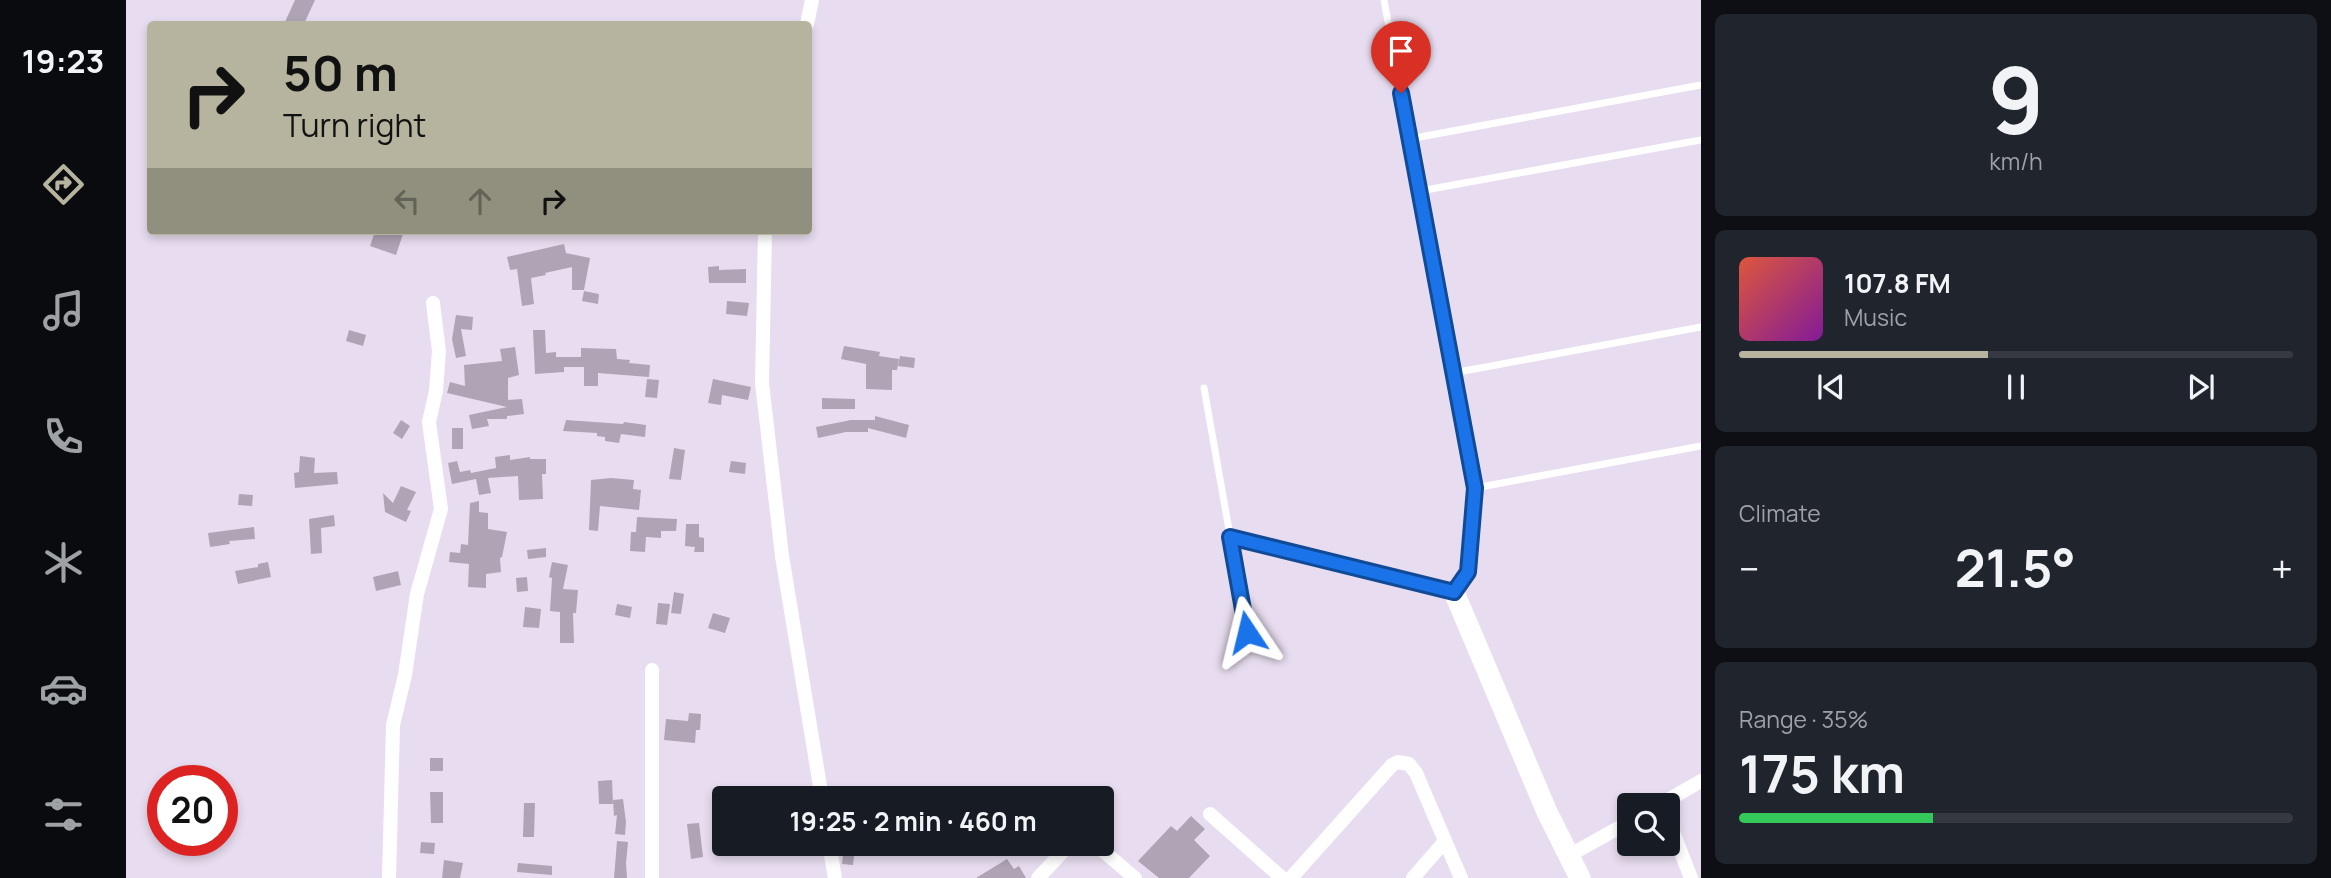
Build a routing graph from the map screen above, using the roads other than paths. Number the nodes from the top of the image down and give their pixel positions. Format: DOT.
graph roads {
  1 [pos="812,0"];
  2 [pos="1384,0"];
  3 [pos="808,21"];
  4 [pos="1701,85"];
  5 [pos="1409,139"];
  6 [pos="1701,139"];
  7 [pos="1420,191"];
  8 [pos="765,235"];
  9 [pos="433,303"];
  10 [pos="1701,327"];
  11 [pos="1453,373"];
  12 [pos="1204,388"];
  13 [pos="1701,446"];
  14 [pos="1475,488"];
  15 [pos="1230,537"];
  16 [pos="1454,592"];
  17 [pos="1247,632"];
  18 [pos="652,670"];
  19 [pos="1701,781"];
  20 [pos="820,786"];
  21 [pos="1680,794"];
  22 [pos="1210,814"];
  23 [pos="1617,829"];
  24 [pos="1445,841"];
  25 [pos="1680,850"];
  26 [pos="1570,855"];
  27 [pos="831,856"];
  28 [pos="1059,856"];
  29 [pos="1109,856"];
  30 [pos="389,878"];
  31 [pos="652,878"];
  32 [pos="835,878"];
  33 [pos="1038,878"];
  34 [pos="1135,878"];
  35 [pos="1282,878"];
  36 [pos="1291,878"];
  37 [pos="1413,878"];
  38 [pos="1461,878"];
  39 [pos="1580,878"];
  40 [pos="1691,878"];
  1 -- 3 [label="street"];
  2 -- 5 [label="lane"];
  4 -- 5 [label="lane"];
  5 -- 7 [label="lane"];
  6 -- 7 [label="lane"];
  7 -- 11 [label="lane"];
  8 -- 20 [label="street"];
  9 -- 30 [label="street"];
  10 -- 11 [label="lane"];
  11 -- 14 [label="lane"];
  12 -- 15 [label="lane"];
  13 -- 14 [label="lane"];
  14 -- 16 [label="lane"];
  15 -- 16 [label="lane"];
  15 -- 17 [label="lane"];
  16 -- 26 [label="street"];
  18 -- 31 [label="street"];
  19 -- 21 [label="street"];
  22 -- 35 [label="street"];
  23 -- 26 [label="street"];
  24 -- 36 [label="street"];
  24 -- 37 [label="street"];
  24 -- 38 [label="street"];
  25 -- 40 [label="street"];
  26 -- 39 [label="street"];
  27 -- 32 [label="street"];
  28 -- 33 [label="street"];
  29 -- 34 [label="street"];
}
